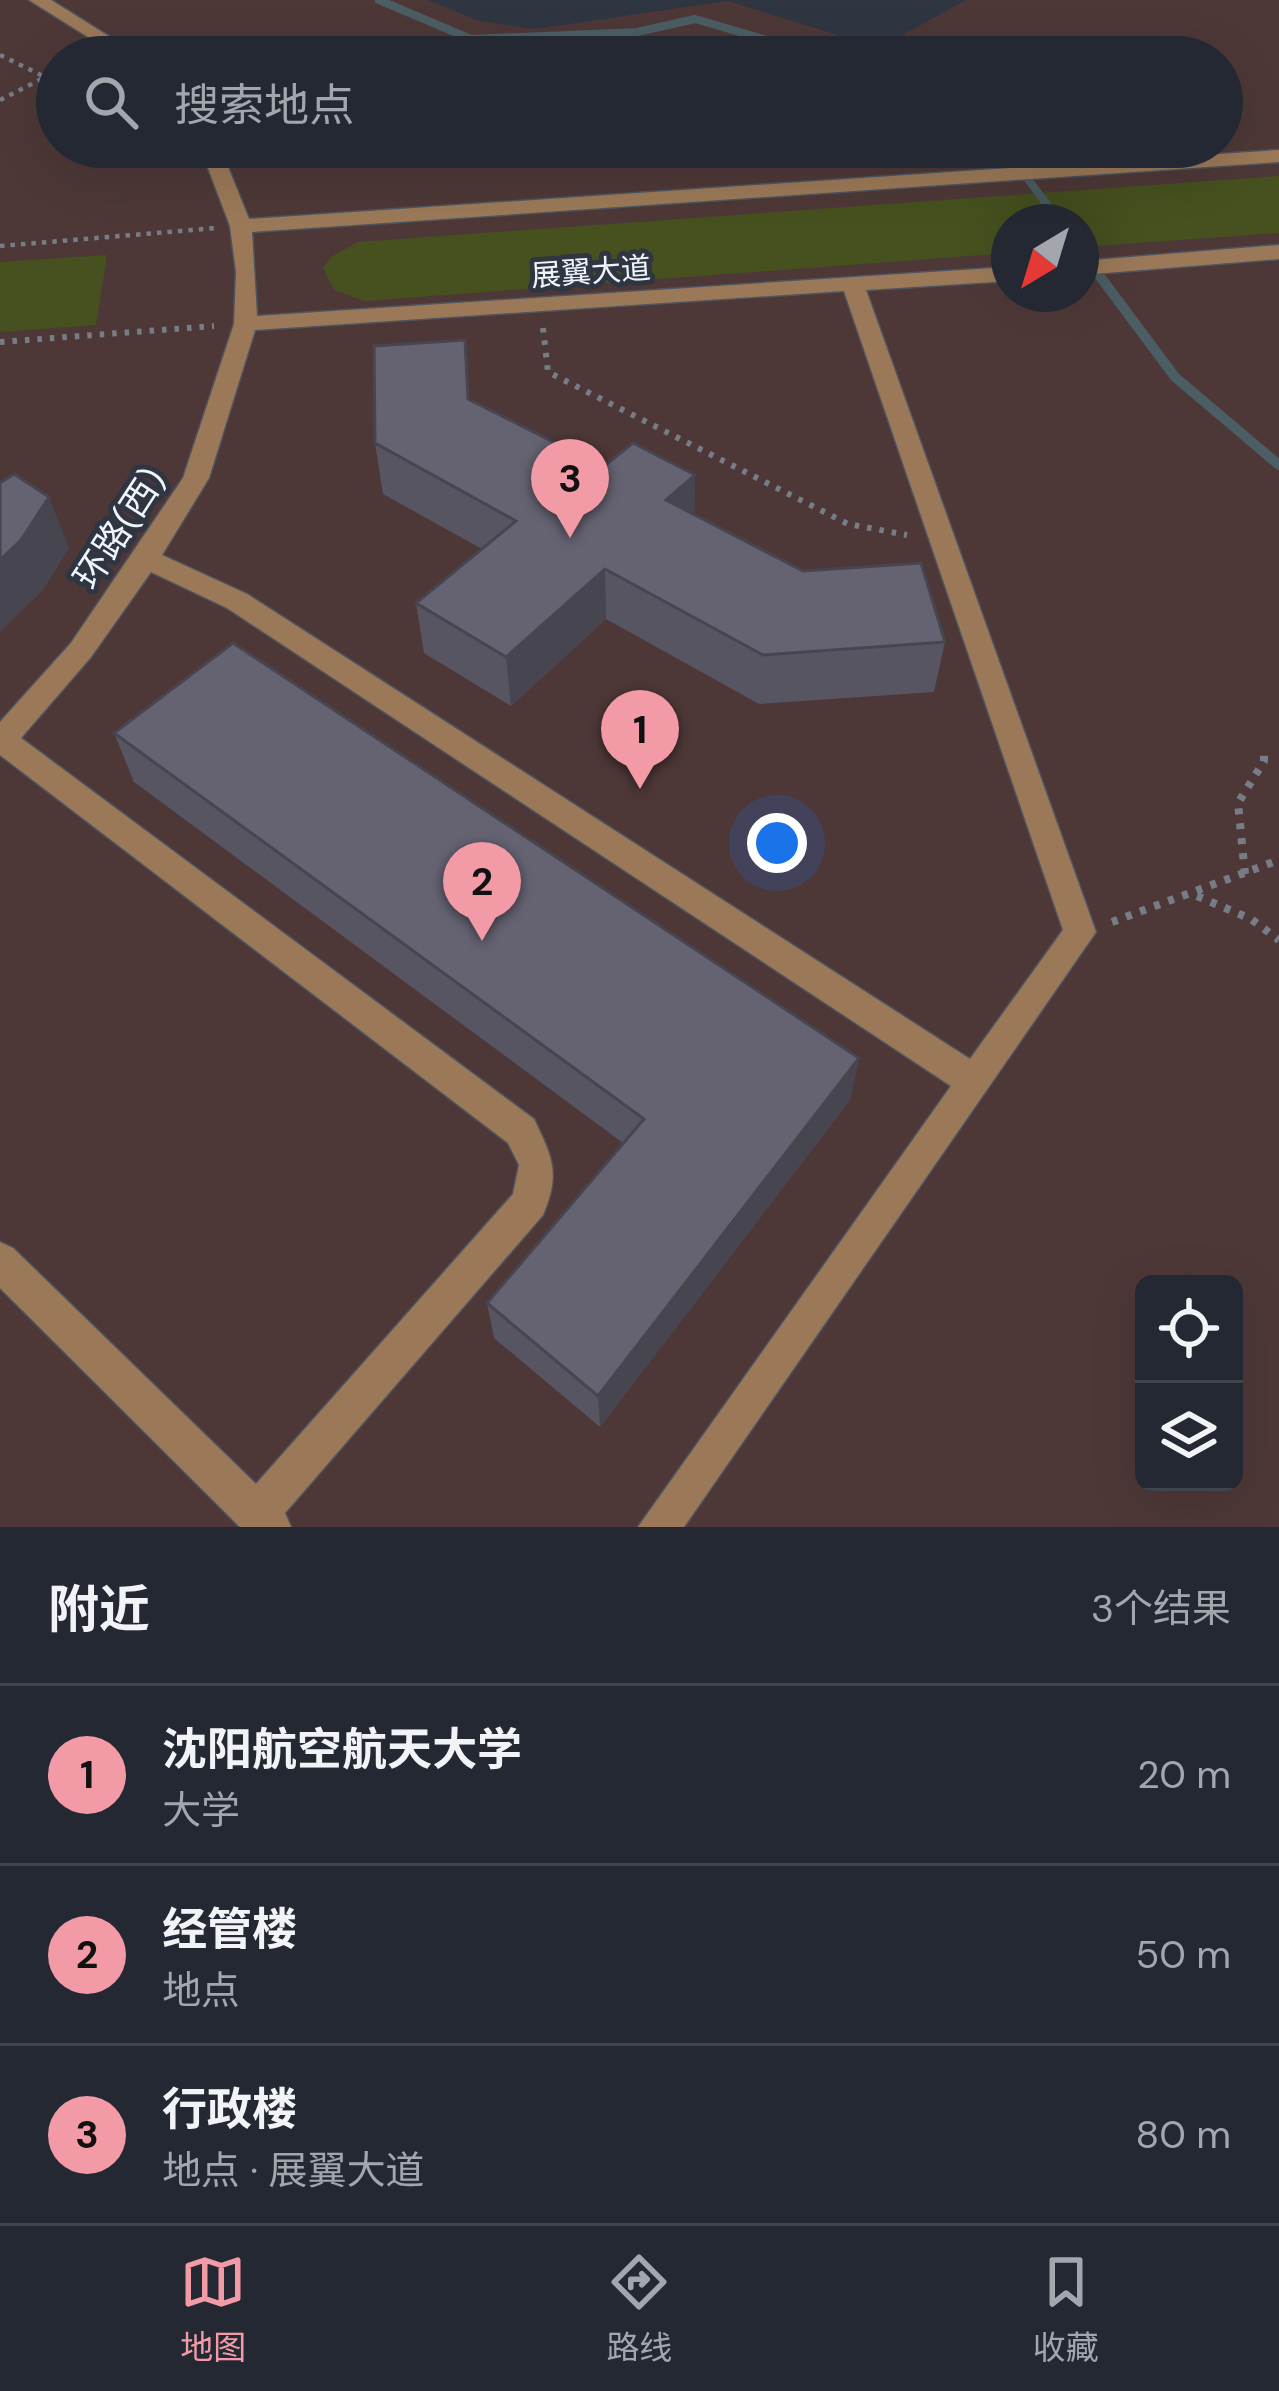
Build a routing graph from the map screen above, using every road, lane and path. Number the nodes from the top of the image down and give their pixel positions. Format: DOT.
graph roads {
  1 [pos="38,0"];
  2 [pos="98,36"];
  3 [pos="0,55"];
  4 [pos="36,73"];
  5 [pos="36,82"];
  6 [pos="0,100"];
  7 [pos="1279,156"];
  8 [pos="1243,159"];
  9 [pos="218,168"];
  10 [pos="1113,168"];
  11 [pos="241,226"];
  12 [pos="0,246"];
  13 [pos="1279,252"];
  14 [pos="1099,267"];
  15 [pos="991,276"];
  16 [pos="853,285"];
  17 [pos="540,305"];
  18 [pos="244,324"];
  19 [pos="0,342"];
  20 [pos="944,542"];
  21 [pos="146,559"];
  22 [pos="1,741"];
  23 [pos="1264,753"];
  24 [pos="1279,860"];
  25 [pos="1245,874"];
  26 [pos="1196,895"];
  27 [pos="1081,932"];
  28 [pos="1279,940"];
  29 [pos="975,1082"];
  30 [pos="0,1261"];
  31 [pos="264,1521"];
  32 [pos="659,1527"];
  1 -- 2 [label="street"];
  3 -- 4 [label="path"];
  5 -- 6 [label="path"];
  7 -- 8 [label="street, 展翼大道"];
  9 -- 11 [label="street, 环路(西)"];
  10 -- 11 [label="street, 展翼大道"];
  11 -- 12 [label="path"];
  11 -- 18 [label="street, 环路(西)"];
  13 -- 14 [label="street"];
  15 -- 16 [label="street, 展翼大道"];
  16 -- 17 [label="street, 展翼大道"];
  16 -- 20 [label="street"];
  17 -- 18 [label="street, 展翼大道"];
  17 -- 20 [label="path"];
  18 -- 19 [label="path"];
  18 -- 21 [label="street, 环路(西)"];
  20 -- 27 [label="street"];
  21 -- 22 [label="street, 环路(西)"];
  21 -- 29 [label="street"];
  22 -- 31 [label="street"];
  23 -- 25 [label="path"];
  24 -- 25 [label="path"];
  25 -- 26 [label="path"];
  26 -- 27 [label="path"];
  26 -- 28 [label="path"];
  27 -- 29 [label="street"];
  29 -- 32 [label="street"];
  30 -- 31 [label="street"];
}
